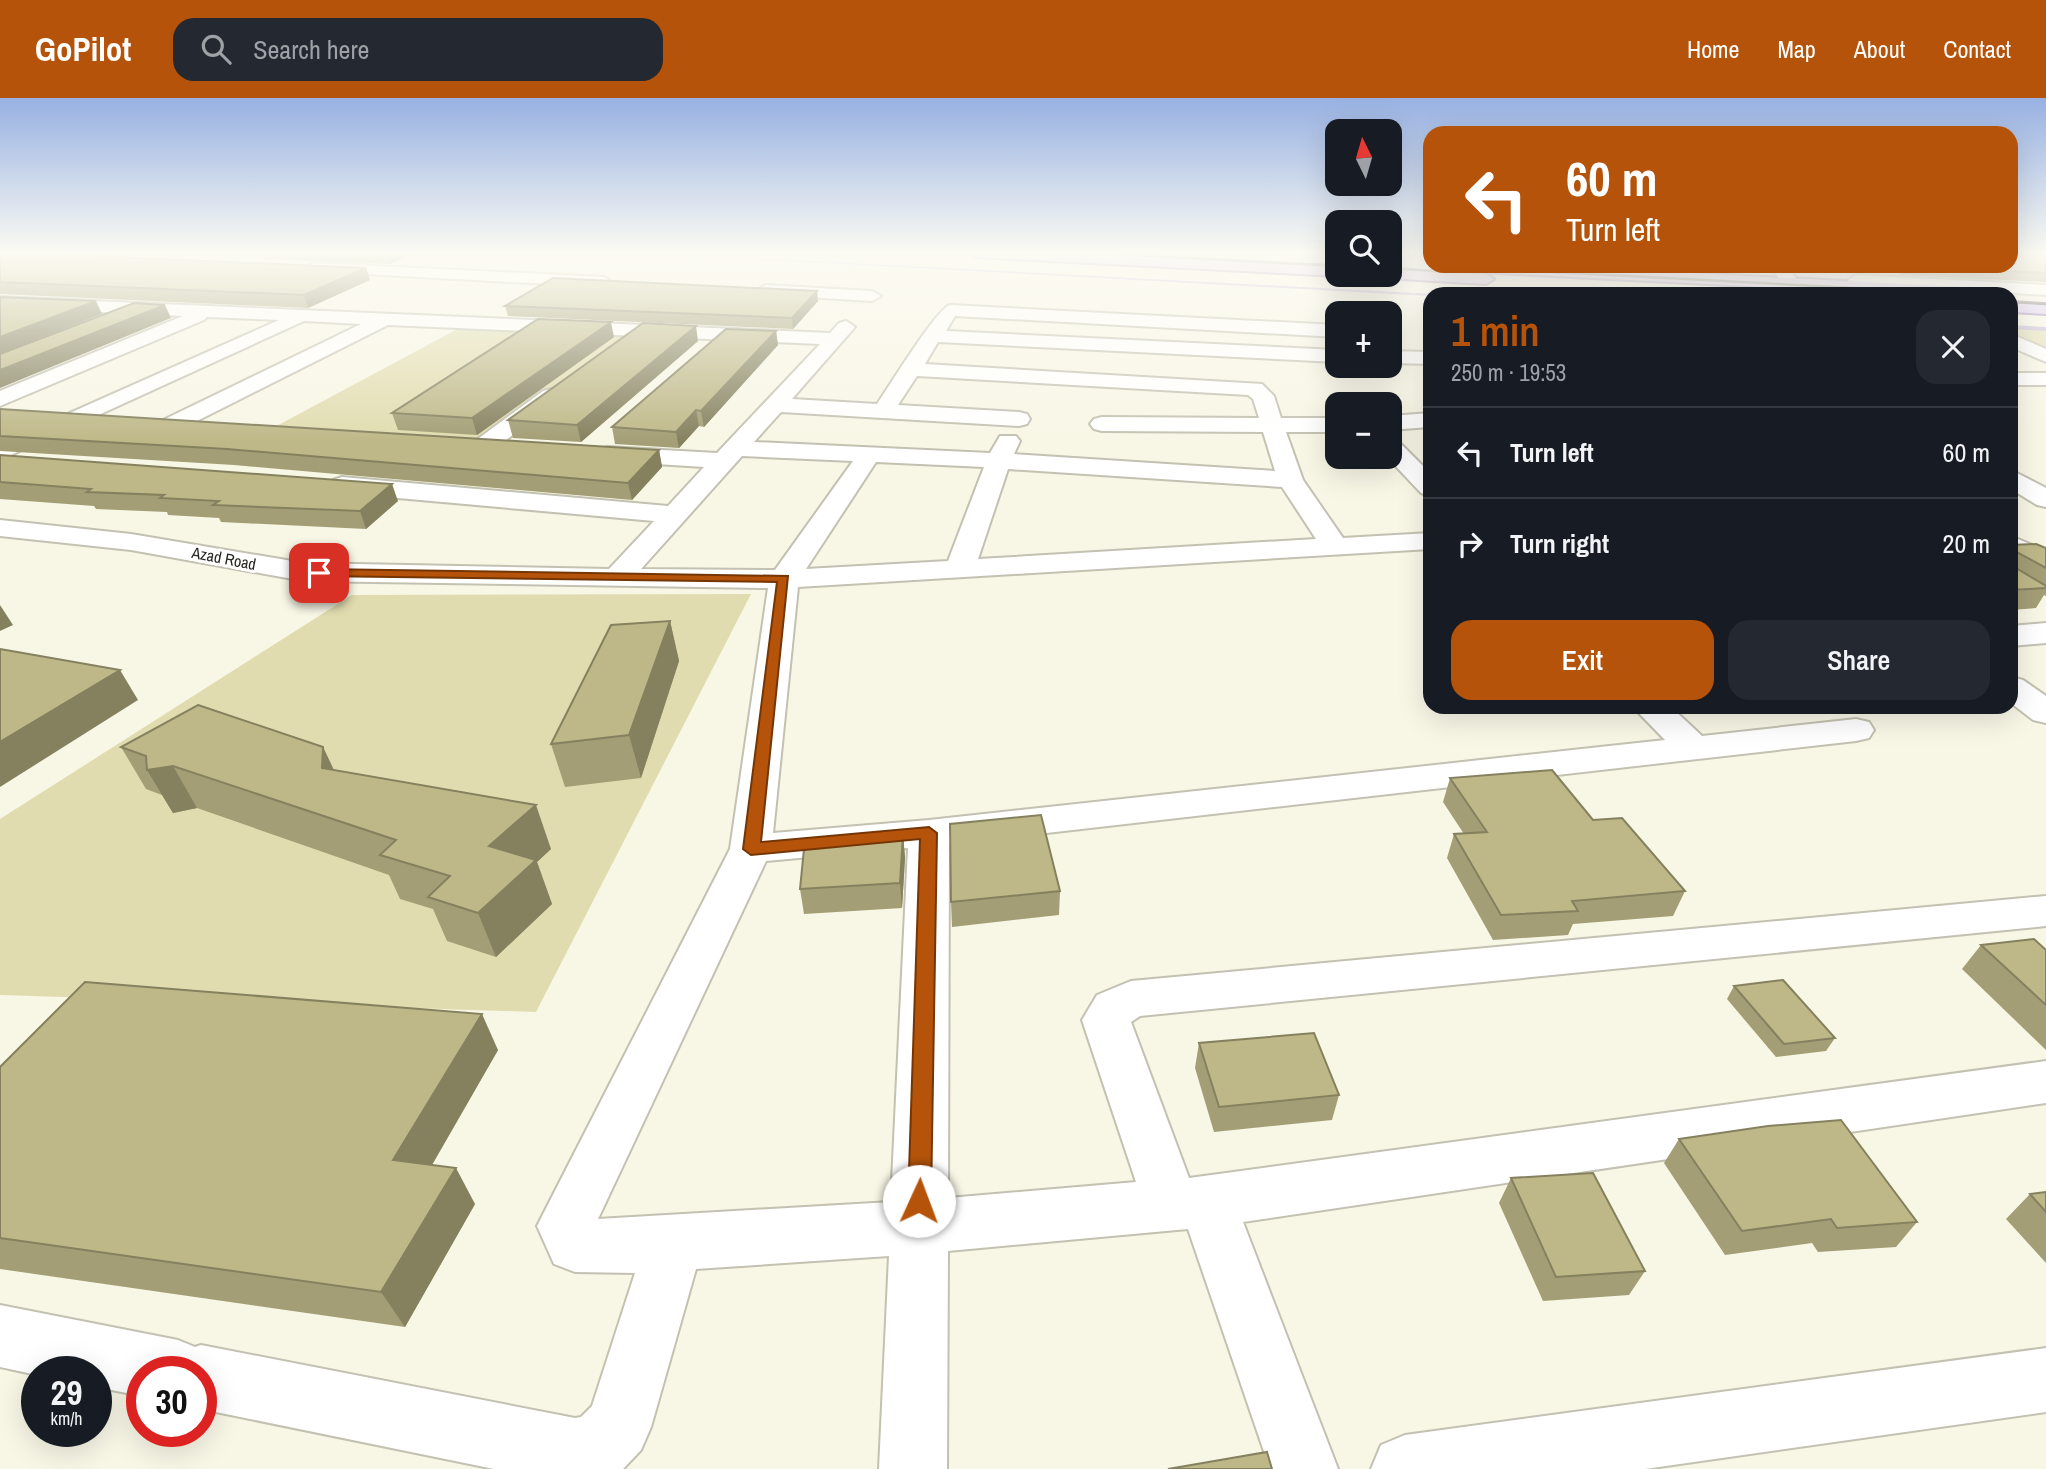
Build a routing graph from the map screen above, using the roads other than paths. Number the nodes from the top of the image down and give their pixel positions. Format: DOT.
graph roads {
  1 [pos="124,316"];
  2 [pos="198,316"];
  3 [pos="303,316"];
  4 [pos="854,316"];
  5 [pos="944,316"];
  6 [pos="1091,316"];
  7 [pos="383,320"];
  8 [pos="103,324"];
  9 [pos="1325,330"];
  10 [pos="640,331"];
  11 [pos="721,335"];
  12 [pos="931,336"];
  13 [pos="836,339"];
  14 [pos="2018,343"];
  15 [pos="1126,346"];
  16 [pos="618,348"];
  17 [pos="700,353"];
  18 [pos="1325,354"];
  19 [pos="2018,354"];
  20 [pos="2044,355"];
  21 [pos="1402,357"];
  22 [pos="1423,358"];
  23 [pos="911,369"];
  24 [pos="1040,377"];
  25 [pos="2018,379"];
  26 [pos="2046,379"];
  27 [pos="573,380"];
  28 [pos="1111,381"];
  29 [pos="776,405"];
  30 [pos="883,411"];
  31 [pos="9,412"];
  32 [pos="1019,419"];
  33 [pos="72,420"];
  34 [pos="1423,421"];
  35 [pos="1402,422"];
  36 [pos="1102,424"];
  37 [pos="1325,425"];
  38 [pos="169,426"];
  39 [pos="1272,426"];
  40 [pos="210,428"];
  41 [pos="608,435"];
  42 [pos="455,444"];
  43 [pos="483,446"];
  44 [pos="522,449"];
  45 [pos="0,453"];
  46 [pos="730,455"];
  47 [pos="869,455"];
  48 [pos="1402,459"];
  49 [pos="0,461"];
  50 [pos="998,462"];
  51 [pos="41,463"];
  52 [pos="1088,466"];
  53 [pos="1290,480"];
  54 [pos="1423,481"];
  55 [pos="2018,482"];
  56 [pos="316,483"];
  57 [pos="2046,499"];
  58 [pos="2046,504"];
  59 [pos="2018,506"];
  60 [pos="675,516"];
  61 [pos="0,528"];
  62 [pos="1423,541"];
  63 [pos="1335,546"];
  64 [pos="2018,548"];
  65 [pos="2046,564"];
  66 [pos="960,568"];
  67 [pos="617,578"];
  68 [pos="784,579"];
  69 [pos="2046,633"];
  70 [pos="2018,635"];
  71 [pos="2018,692"];
  72 [pos="2046,712"];
  73 [pos="1658,714"];
  74 [pos="1856,730"];
  75 [pos="1694,748"];
  76 [pos="929,833"];
  77 [pos="751,849"];
  78 [pos="2045,912"];
  79 [pos="2046,1082"];
  80 [pos="1189,1204"];
  81 [pos="919,1227"];
  82 [pos="674,1244"];
  83 [pos="0,1336"];
  84 [pos="126,1361"];
  85 [pos="217,1380"];
  86 [pos="2046,1380"];
  87 [pos="913,1469"];
  88 [pos="1304,1469"];
  89 [pos="1405,1469"];
  1 -- 8 [label="street"];
  2 -- 31 [label="street"];
  3 -- 7 [label="street"];
  3 -- 33 [label="street"];
  4 -- 13 [label="street"];
  5 -- 12 [label="street"];
  6 -- 9 [label="street"];
  7 -- 10 [label="street"];
  7 -- 38 [label="street"];
  10 -- 11 [label="street"];
  10 -- 16 [label="street"];
  11 -- 13 [label="street"];
  11 -- 17 [label="street"];
  12 -- 15 [label="street"];
  12 -- 23 [label="street"];
  13 -- 29 [label="street"];
  14 -- 20 [label="street"];
  15 -- 18 [label="street"];
  15 -- 28 [label="street"];
  19 -- 20 [label="street"];
  21 -- 22 [label="street"];
  23 -- 24 [label="street"];
  23 -- 30 [label="street"];
  24 -- 28 [label="street"];
  24 -- 32 [label="street"];
  25 -- 26 [label="street"];
  27 -- 43 [label="street"];
  28 -- 36 [label="street"];
  28 -- 39 [label="street"];
  29 -- 30 [label="street"];
  29 -- 46 [label="street"];
  30 -- 32 [label="street"];
  31 -- 33 [label="street"];
  32 -- 50 [label="street"];
  33 -- 38 [label="street"];
  33 -- 45 [label="street"];
  34 -- 35 [label="street"];
  36 -- 39 [label="street"];
  36 -- 52 [label="street"];
  37 -- 39 [label="street"];
  38 -- 40 [label="street"];
  39 -- 53 [label="street"];
  41 -- 46 [label="street"];
  42 -- 43 [label="street"];
  43 -- 44 [label="street"];
  46 -- 47 [label="street"];
  46 -- 60 [label="street"];
  47 -- 50 [label="street"];
  47 -- 68 [label="street"];
  48 -- 54 [label="street"];
  49 -- 51 [label="street"];
  50 -- 52 [label="street"];
  50 -- 66 [label="street"];
  52 -- 53 [label="street"];
  53 -- 63 [label="street"];
  55 -- 57 [label="street"];
  56 -- 60 [label="street"];
  58 -- 59 [label="street"];
  60 -- 67 [label="street"];
  61 -- 67 [label="street, Azad Road"];
  62 -- 63 [label="street, Azad Road"];
  63 -- 66 [label="street, Azad Road"];
  64 -- 65 [label="street"];
  66 -- 68 [label="street, Azad Road"];
  67 -- 68 [label="street, Azad Road"];
  68 -- 77 [label="street"];
  69 -- 70 [label="street"];
  71 -- 72 [label="street"];
  73 -- 75 [label="street"];
  74 -- 75 [label="street"];
  75 -- 76 [label="street"];
  76 -- 77 [label="street"];
  76 -- 81 [label="street"];
  77 -- 82 [label="street"];
  78 -- 80 [label="street"];
  79 -- 80 [label="street"];
  80 -- 81 [label="street"];
  80 -- 88 [label="street"];
  81 -- 82 [label="street"];
  81 -- 87 [label="street"];
  82 -- 85 [label="street"];
  83 -- 84 [label="street"];
  86 -- 89 [label="street"];
}
